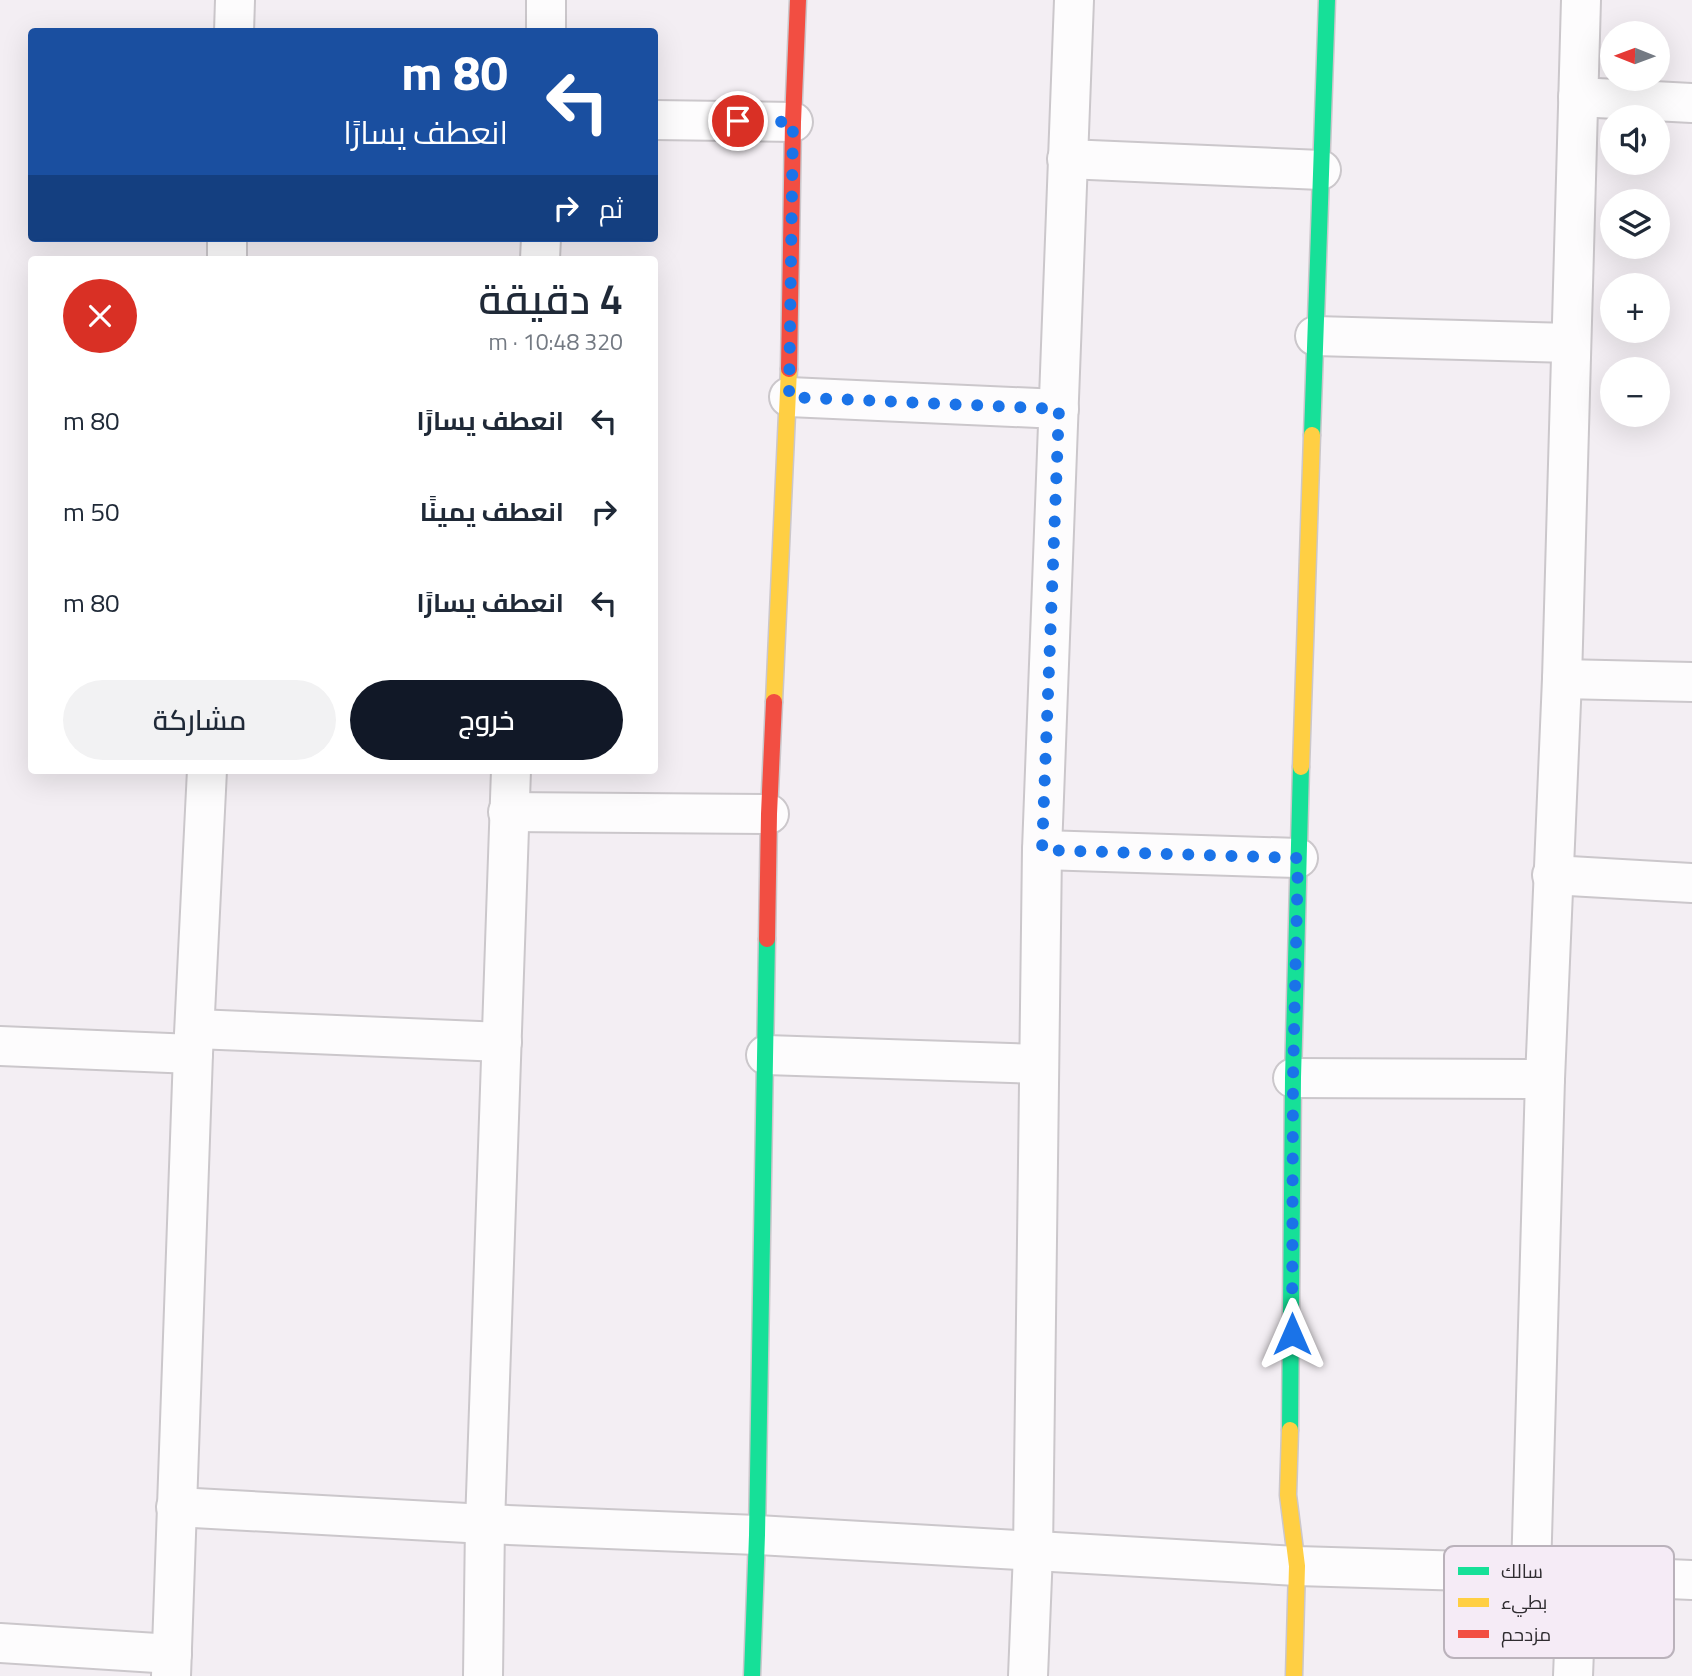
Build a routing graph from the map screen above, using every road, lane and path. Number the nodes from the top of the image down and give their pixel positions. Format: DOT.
graph roads {
  1 [pos="235,0"];
  2 [pos="546,0"];
  3 [pos="798,0"];
  4 [pos="1074,0"];
  5 [pos="1327,0"];
  6 [pos="1581,0"];
  7 [pos="234,28"];
  8 [pos="546,28"];
  9 [pos="1578,97"];
  10 [pos="1692,103"];
  11 [pos="658,120"];
  12 [pos="793,122"];
  13 [pos="1068,159"];
  14 [pos="1321,170"];
  15 [pos="1315,336"];
  16 [pos="1570,342"];
  17 [pos="789,397"];
  18 [pos="1059,409"];
  19 [pos="1562,679"];
  20 [pos="1692,682"];
  21 [pos="206,774"];
  22 [pos="511,774"];
  23 [pos="508,812"];
  24 [pos="769,814"];
  25 [pos="1042,850"];
  26 [pos="1298,858"];
  27 [pos="1552,875"];
  28 [pos="1692,883"];
  29 [pos="195,1041"];
  30 [pos="502,1042"];
  31 [pos="0,1045"];
  32 [pos="766,1055"];
  33 [pos="1039,1064"];
  34 [pos="1293,1078"];
  35 [pos="1545,1079"];
  36 [pos="176,1507"];
  37 [pos="485,1524"];
  38 [pos="757,1535"];
  39 [pos="1532,1546"];
  40 [pos="1032,1552"];
  41 [pos="1297,1566"];
  42 [pos="1444,1570"];
  43 [pos="1674,1579"];
  44 [pos="1692,1580"];
  45 [pos="0,1643"];
  46 [pos="1574,1658"];
  47 [pos="171,1665"];
  48 [pos="484,1676"];
  49 [pos="752,1676"];
  50 [pos="1028,1676"];
  51 [pos="1294,1676"];
  52 [pos="1573,1676"];
  1 -- 7 [label="street"];
  2 -- 8 [label="street"];
  3 -- 12 [label="street"];
  4 -- 13 [label="street"];
  5 -- 14 [label="street"];
  6 -- 9 [label="street"];
  9 -- 10 [label="street"];
  9 -- 16 [label="street"];
  11 -- 12 [label="street"];
  12 -- 17 [label="street"];
  13 -- 14 [label="street"];
  13 -- 18 [label="street"];
  14 -- 15 [label="street"];
  15 -- 16 [label="street"];
  15 -- 26 [label="street"];
  16 -- 19 [label="street"];
  17 -- 18 [label="street"];
  17 -- 24 [label="street"];
  18 -- 25 [label="street"];
  19 -- 20 [label="street"];
  19 -- 27 [label="street"];
  21 -- 29 [label="street"];
  22 -- 23 [label="street"];
  23 -- 24 [label="street"];
  23 -- 30 [label="street"];
  24 -- 32 [label="street"];
  25 -- 26 [label="street"];
  25 -- 33 [label="street"];
  26 -- 34 [label="street"];
  27 -- 28 [label="street"];
  27 -- 35 [label="street"];
  29 -- 30 [label="street"];
  29 -- 31 [label="street"];
  29 -- 36 [label="street"];
  30 -- 37 [label="street"];
  32 -- 33 [label="street"];
  32 -- 38 [label="street"];
  33 -- 40 [label="street"];
  34 -- 35 [label="street"];
  34 -- 41 [label="street"];
  35 -- 39 [label="street"];
  36 -- 37 [label="street"];
  36 -- 47 [label="street"];
  37 -- 38 [label="street"];
  37 -- 48 [label="street"];
  38 -- 40 [label="street"];
  38 -- 49 [label="street"];
  40 -- 41 [label="street"];
  40 -- 50 [label="street"];
  41 -- 42 [label="street"];
  41 -- 51 [label="street"];
  43 -- 44 [label="street"];
  45 -- 47 [label="street"];
  46 -- 52 [label="street"];
}
